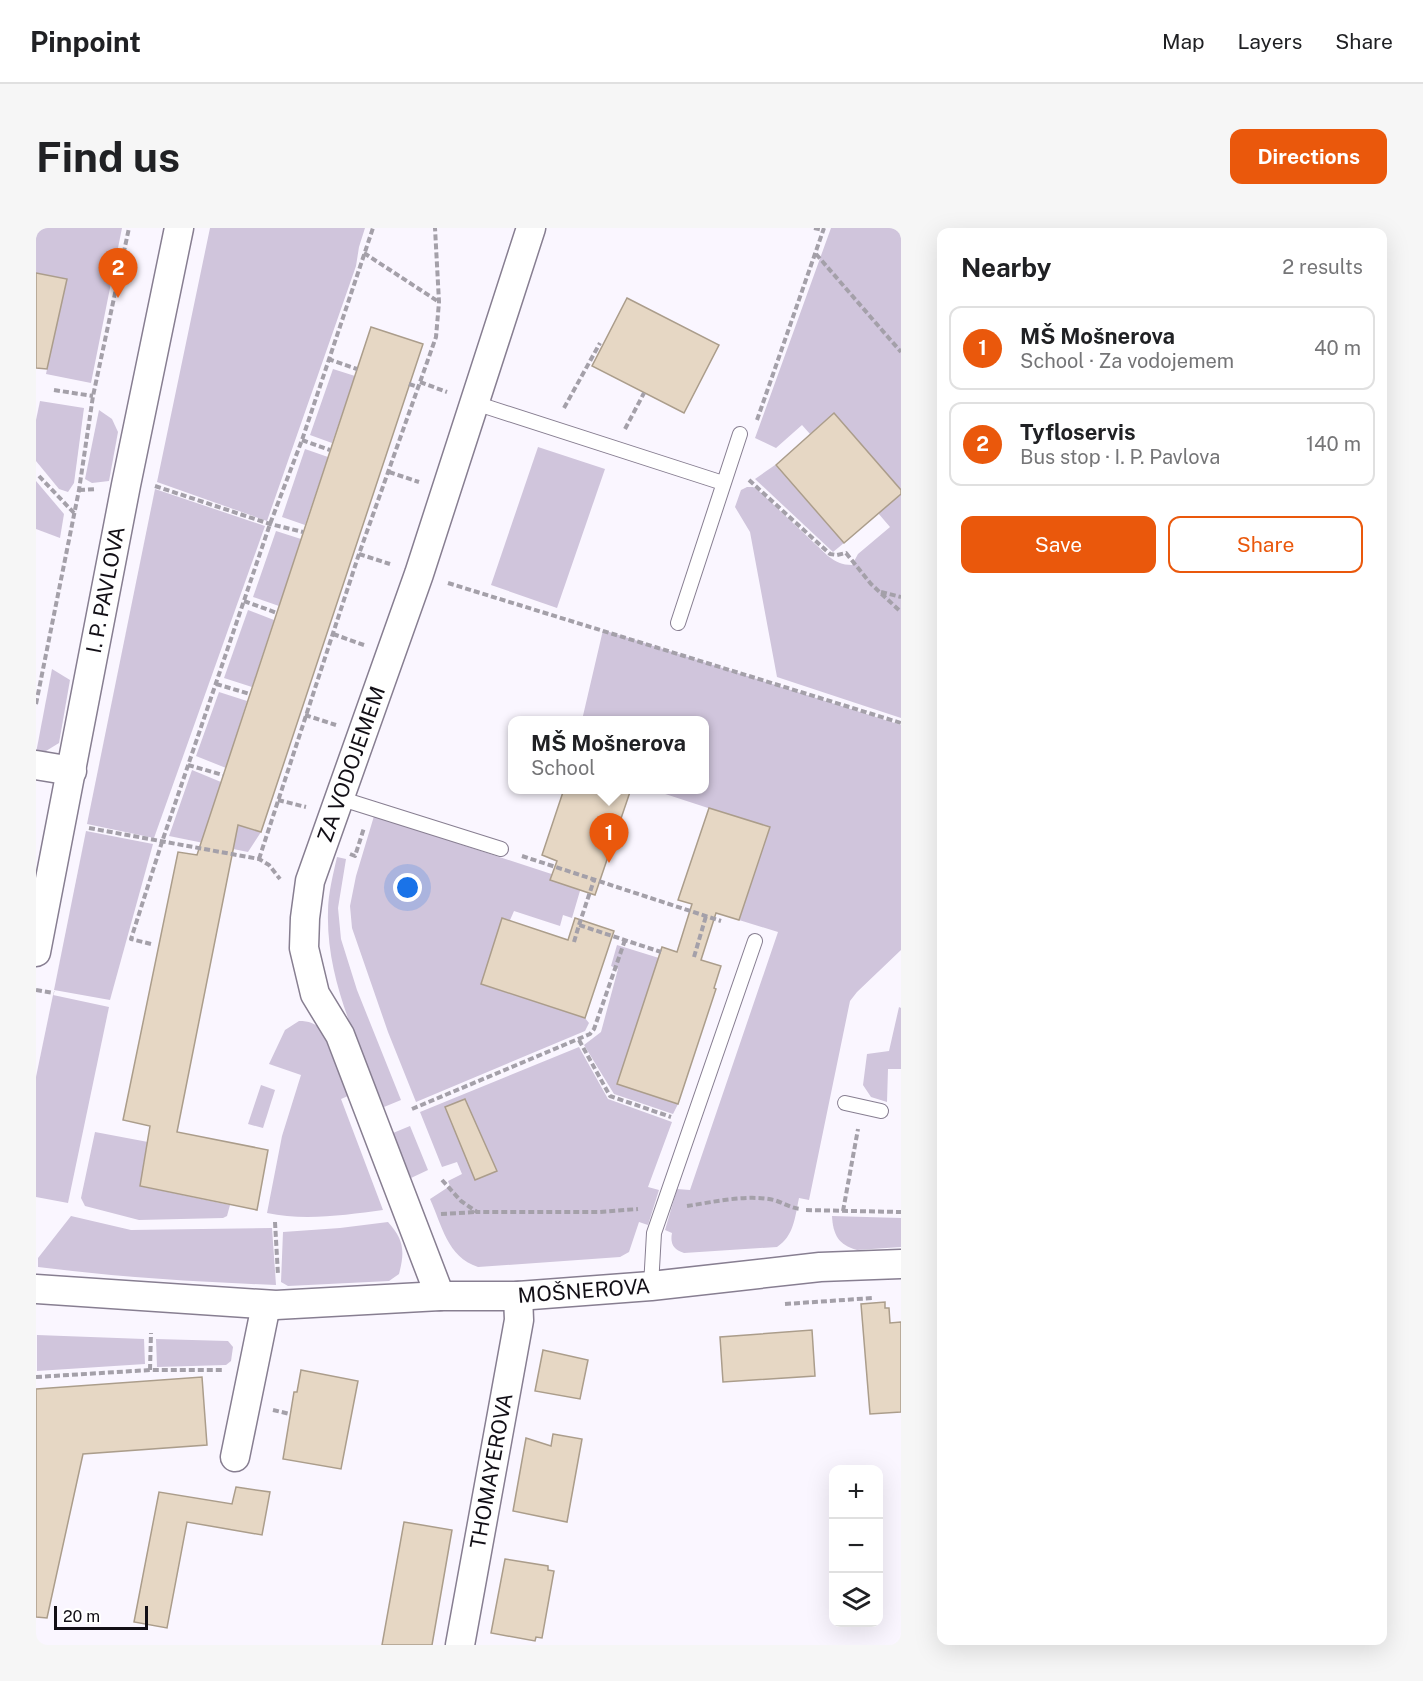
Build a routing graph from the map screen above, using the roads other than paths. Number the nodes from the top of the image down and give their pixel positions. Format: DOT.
graph roads {
  1 [pos="179,228"];
  2 [pos="531,228"];
  3 [pos="465,399"];
  4 [pos="740,434"];
  5 [pos="723,483"];
  6 [pos="678,623"];
  7 [pos="36,765"];
  8 [pos="72,771"];
  9 [pos="339,798"];
  10 [pos="501,849"];
  11 [pos="754,941"];
  12 [pos="36,952"];
  13 [pos="845,1102"];
  14 [pos="881,1112"];
  15 [pos="901,1264"];
  16 [pos="651,1286"];
  17 [pos="36,1289"];
  18 [pos="440,1296"];
  19 [pos="518,1296"];
  20 [pos="271,1305"];
  21 [pos="235,1457"];
  22 [pos="460,1645"];
  1 -- 8 [label="street, I. P. PAVLOVA"];
  2 -- 3 [label="street, ZA VODOJEMEM"];
  3 -- 5 [label="lane"];
  3 -- 9 [label="street, ZA VODOJEMEM"];
  4 -- 5 [label="lane"];
  5 -- 6 [label="lane"];
  7 -- 8 [label="street"];
  8 -- 12 [label="street, I. P. PAVLOVA"];
  9 -- 10 [label="lane"];
  9 -- 18 [label="street, ZA VODOJEMEM"];
  11 -- 16 [label="lane"];
  13 -- 14 [label="lane"];
  15 -- 16 [label="street, MOŠNEROVA"];
  16 -- 19 [label="street, MOŠNEROVA"];
  17 -- 20 [label="street, MOŠNEROVA"];
  18 -- 19 [label="street, MOŠNEROVA"];
  18 -- 20 [label="street, MOŠNEROVA"];
  19 -- 22 [label="street, THOMAYEROVA"];
  20 -- 21 [label="street"];
}
